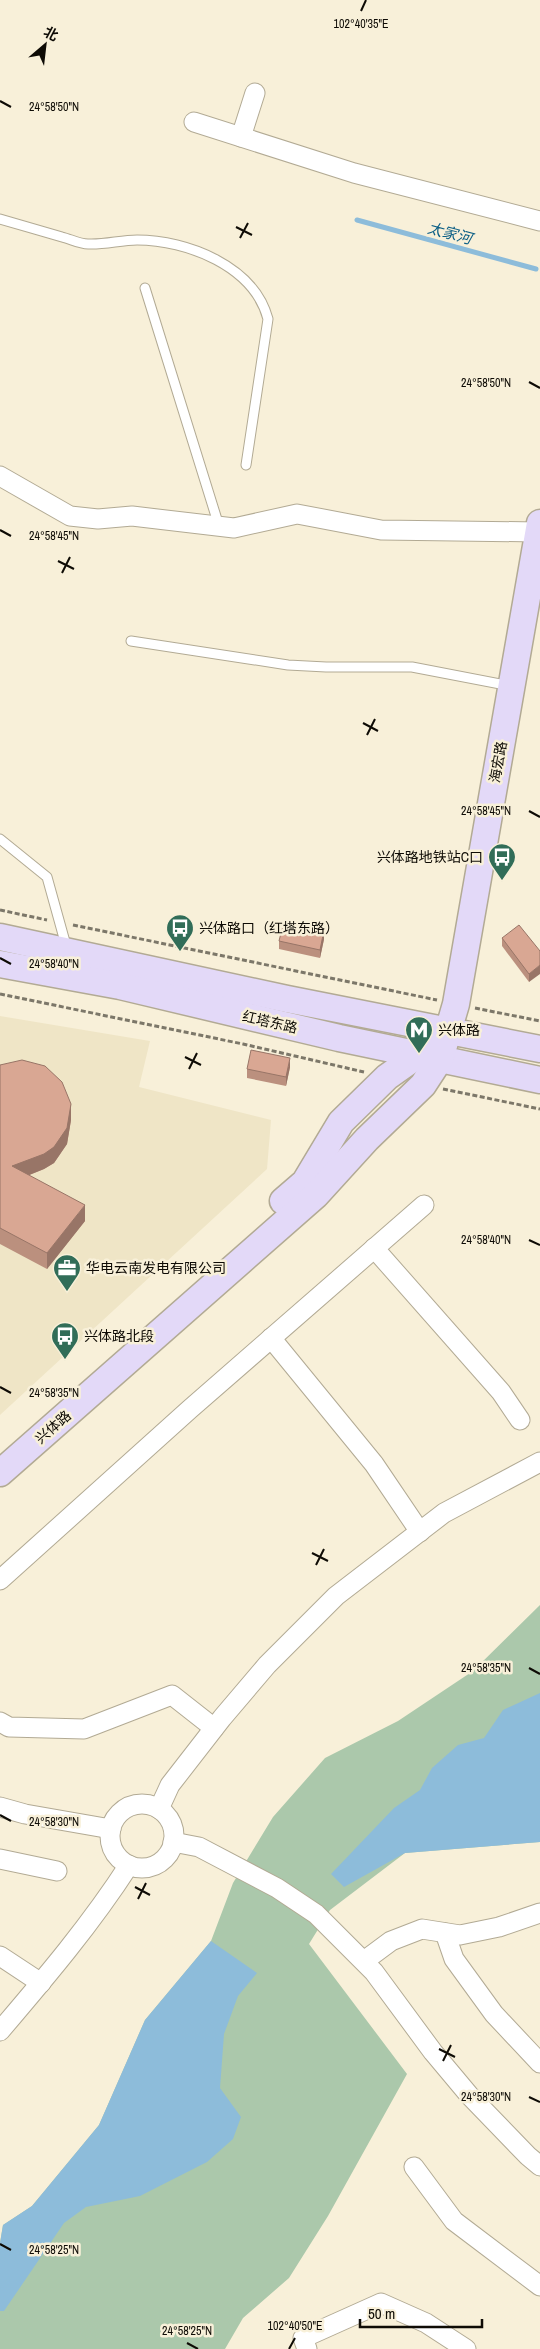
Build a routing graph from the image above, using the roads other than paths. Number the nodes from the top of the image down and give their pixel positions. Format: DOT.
graph roads {
  1 [pos="255,93"];
  2 [pos="194,122"];
  3 [pos="240,137"];
  4 [pos="0,220"];
  5 [pos="540,221"];
  6 [pos="145,288"];
  7 [pos="246,465"];
  8 [pos="0,476"];
  9 [pos="219,526"];
  10 [pos="539,527"];
  11 [pos="130,641"];
  12 [pos="511,686"];
  13 [pos="0,840"];
  14 [pos="0,937"];
  15 [pos="68,952"];
  16 [pos="0,964"];
  17 [pos="447,1030"];
  18 [pos="540,1049"];
  19 [pos="429,1057"];
  20 [pos="540,1080"];
  21 [pos="424,1205"];
  22 [pos="374,1248"];
  23 [pos="271,1338"];
  24 [pos="520,1420"];
  25 [pos="0,1450"];
  26 [pos="540,1462"];
  27 [pos="0,1473"];
  28 [pos="420,1532"];
  29 [pos="0,1580"];
  30 [pos="0,1722"];
  31 [pos="214,1728"];
  32 [pos="0,1807"];
  33 [pos="159,1809"];
  34 [pos="111,1829"];
  35 [pos="173,1842"];
  36 [pos="0,1859"];
  37 [pos="129,1865"];
  38 [pos="57,1872"];
  39 [pos="540,1913"];
  40 [pos="445,1933"];
  41 [pos="0,1956"];
  42 [pos="364,1961"];
  43 [pos="41,1983"];
  44 [pos="0,2031"];
  45 [pos="540,2063"];
  46 [pos="414,2166"];
  47 [pos="540,2166"];
  48 [pos="540,2286"];
  49 [pos="307,2349"];
  50 [pos="466,2349"];
  1 -- 3 [label="street"];
  2 -- 3 [label="street"];
  3 -- 5 [label="street"];
  4 -- 7 [label="lane"];
  6 -- 9 [label="lane"];
  8 -- 9 [label="street"];
  9 -- 10 [label="street"];
  10 -- 12 [label="street, 海宏路"];
  11 -- 12 [label="lane"];
  12 -- 17 [label="street, 海宏路"];
  13 -- 15 [label="lane"];
  14 -- 15 [label="street, 红塔东路"];
  15 -- 17 [label="street, 红塔东路"];
  16 -- 19 [label="street, 红塔东路"];
  17 -- 18 [label="street, 红塔东路"];
  17 -- 19 [label="street, 兴体路"];
  19 -- 20 [label="street, 红塔东路"];
  19 -- 25 [label="street, 兴体路"];
  19 -- 27 [label="street, 兴体路"];
  21 -- 22 [label="street"];
  22 -- 23 [label="street"];
  22 -- 24 [label="street"];
  23 -- 28 [label="street"];
  23 -- 29 [label="street"];
  26 -- 28 [label="street"];
  28 -- 31 [label="street"];
  30 -- 31 [label="street"];
  31 -- 33 [label="street"];
  32 -- 34 [label="street"];
  33 -- 34 [label="street"];
  33 -- 35 [label="street"];
  34 -- 37 [label="street"];
  35 -- 37 [label="street"];
  35 -- 42 [label="street"];
  36 -- 38 [label="street"];
  37 -- 43 [label="street"];
  39 -- 40 [label="street"];
  40 -- 42 [label="street"];
  40 -- 45 [label="street"];
  41 -- 43 [label="street"];
  42 -- 47 [label="street"];
  43 -- 44 [label="street"];
  46 -- 48 [label="street"];
  49 -- 50 [label="street"];
}
